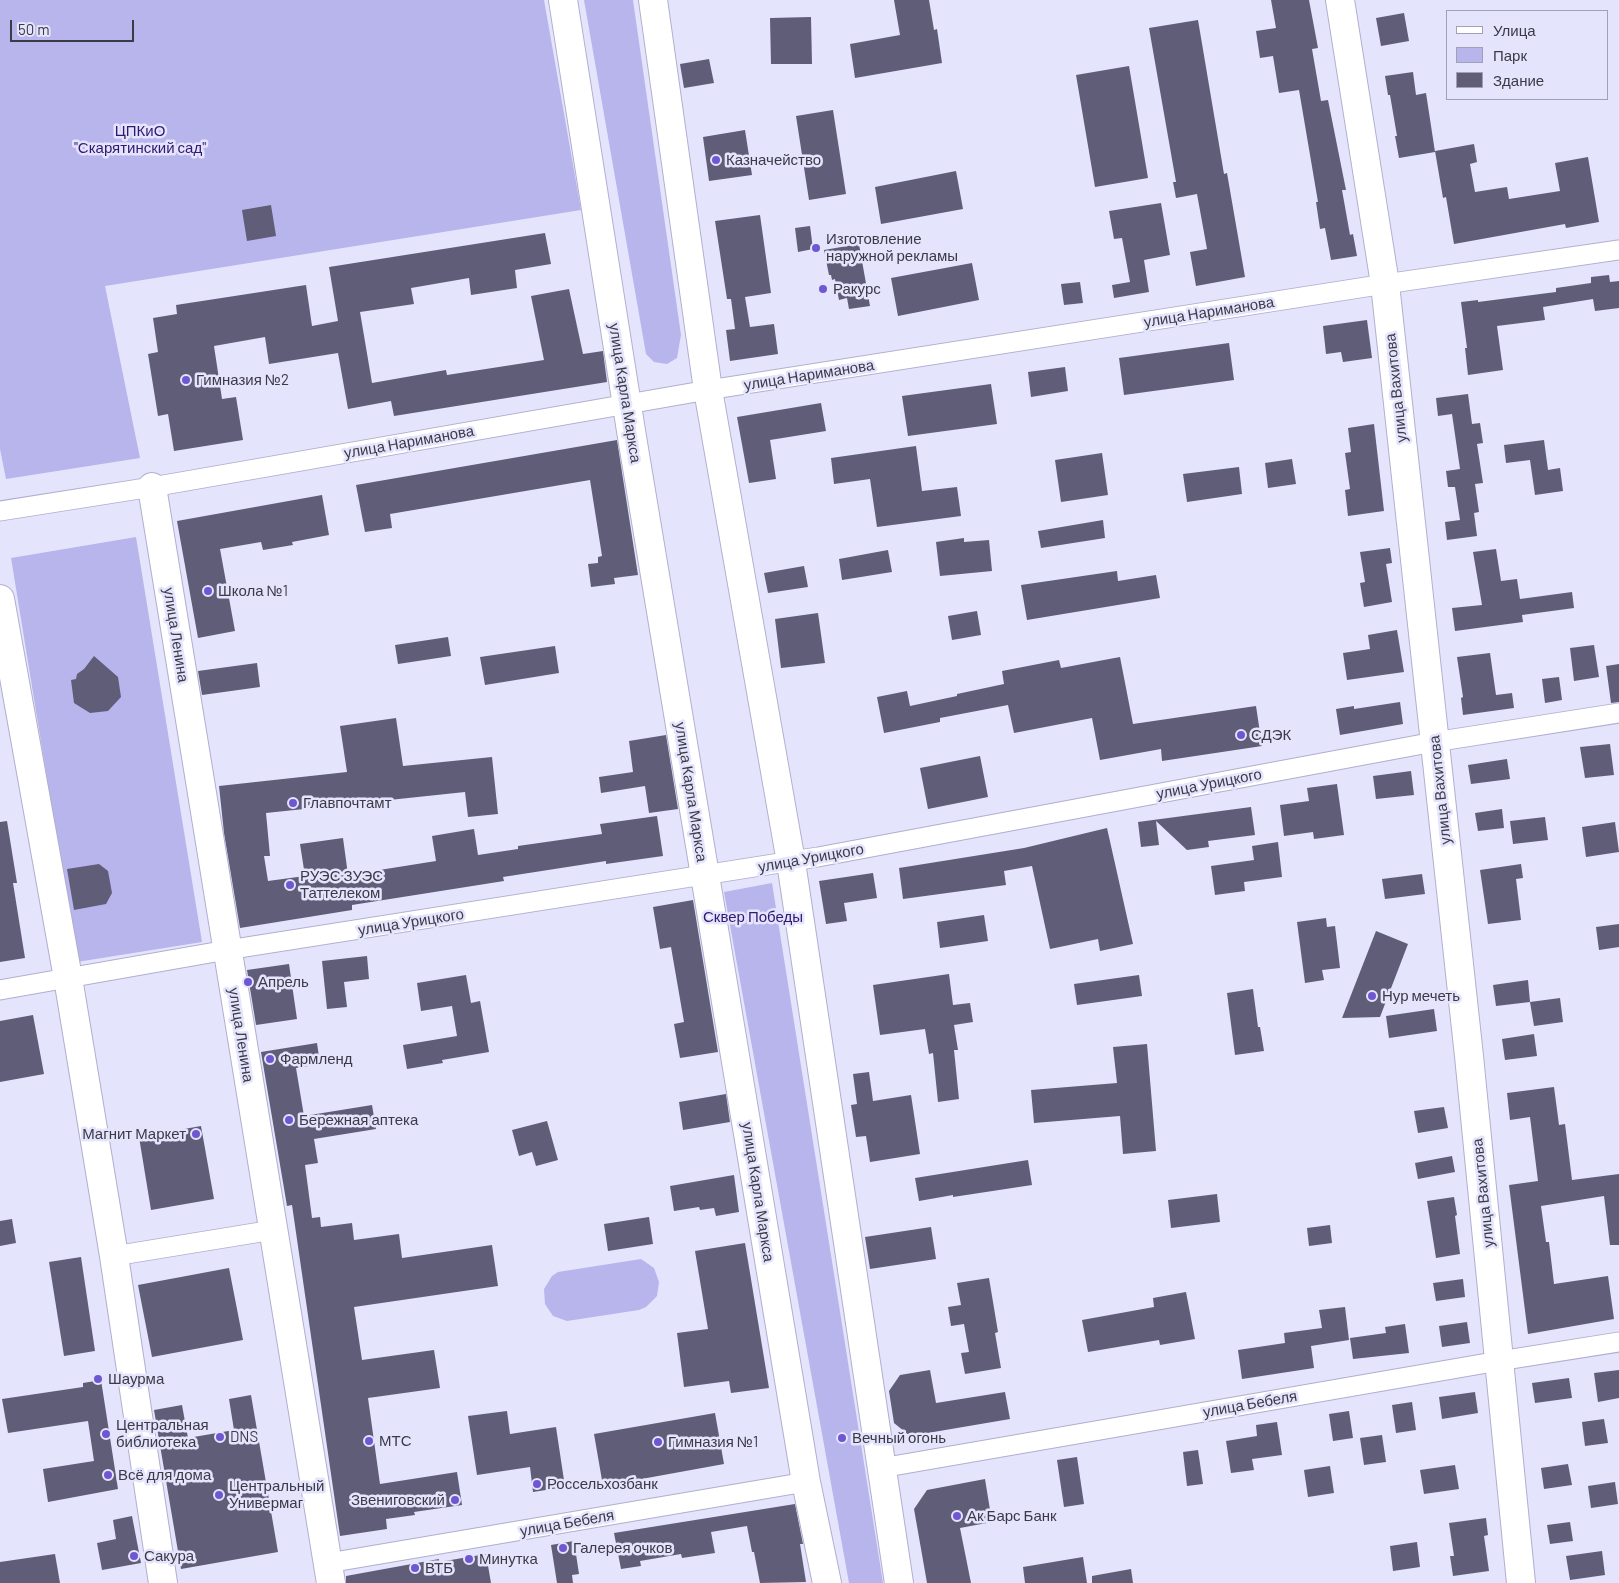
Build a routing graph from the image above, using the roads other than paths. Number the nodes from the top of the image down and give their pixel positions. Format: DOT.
graph roads {
  1 [pos="563,0"];
  2 [pos="653,0"];
  3 [pos="1340,0"];
  4 [pos="1619,250"];
  5 [pos="1385,284"];
  6 [pos="708,390"];
  7 [pos="627,404"];
  8 [pos="152,487"];
  9 [pos="0,510"];
  10 [pos="0,599"];
  11 [pos="1619,713"];
  12 [pos="1434,742"];
  13 [pos="791,862"];
  14 [pos="705,876"];
  15 [pos="227,950"];
  16 [pos="68,978"];
  17 [pos="0,990"];
  18 [pos="273,1230"];
  19 [pos="114,1256"];
  20 [pos="1619,1342"];
  21 [pos="1500,1360"];
  22 [pos="881,1468"];
  23 [pos="806,1482"];
  24 [pos="330,1573"];
  25 [pos="163,1583"];
  26 [pos="827,1583"];
  27 [pos="898,1583"];
  28 [pos="1521,1583"];
  1 -- 7 [label="street, улица Карла Маркса"];
  2 -- 6 [label="street"];
  3 -- 5 [label="street, улица Вахитова"];
  4 -- 5 [label="street, улица Нариманова"];
  5 -- 6 [label="street, улица Нариманова"];
  5 -- 12 [label="street, улица Вахитова"];
  6 -- 7 [label="street, улица Нариманова"];
  6 -- 13 [label="street"];
  7 -- 8 [label="street, улица Нариманова"];
  7 -- 14 [label="street, улица Карла Маркса"];
  8 -- 9 [label="street, улица Нариманова"];
  8 -- 15 [label="street, улица Ленина"];
  10 -- 16 [label="street"];
  11 -- 12 [label="street, улица Урицкого"];
  12 -- 13 [label="street, улица Урицкого"];
  12 -- 21 [label="street, улица Вахитова"];
  13 -- 14 [label="street, улица Урицкого"];
  13 -- 22 [label="street"];
  14 -- 15 [label="street, улица Урицкого"];
  14 -- 23 [label="street, улица Карла Маркса"];
  15 -- 16 [label="street, улица Урицкого"];
  15 -- 18 [label="street, улица Ленина"];
  16 -- 17 [label="street, улица Урицкого"];
  16 -- 19 [label="street"];
  18 -- 19 [label="street"];
  18 -- 24 [label="street, улица Ленина"];
  19 -- 25 [label="street"];
  20 -- 21 [label="street, улица Бебеля"];
  21 -- 22 [label="street, улица Бебеля"];
  21 -- 28 [label="street, улица Вахитова"];
  22 -- 27 [label="street"];
  23 -- 24 [label="street, улица Бебеля"];
  23 -- 26 [label="street, улица Карла Маркса"];
}
